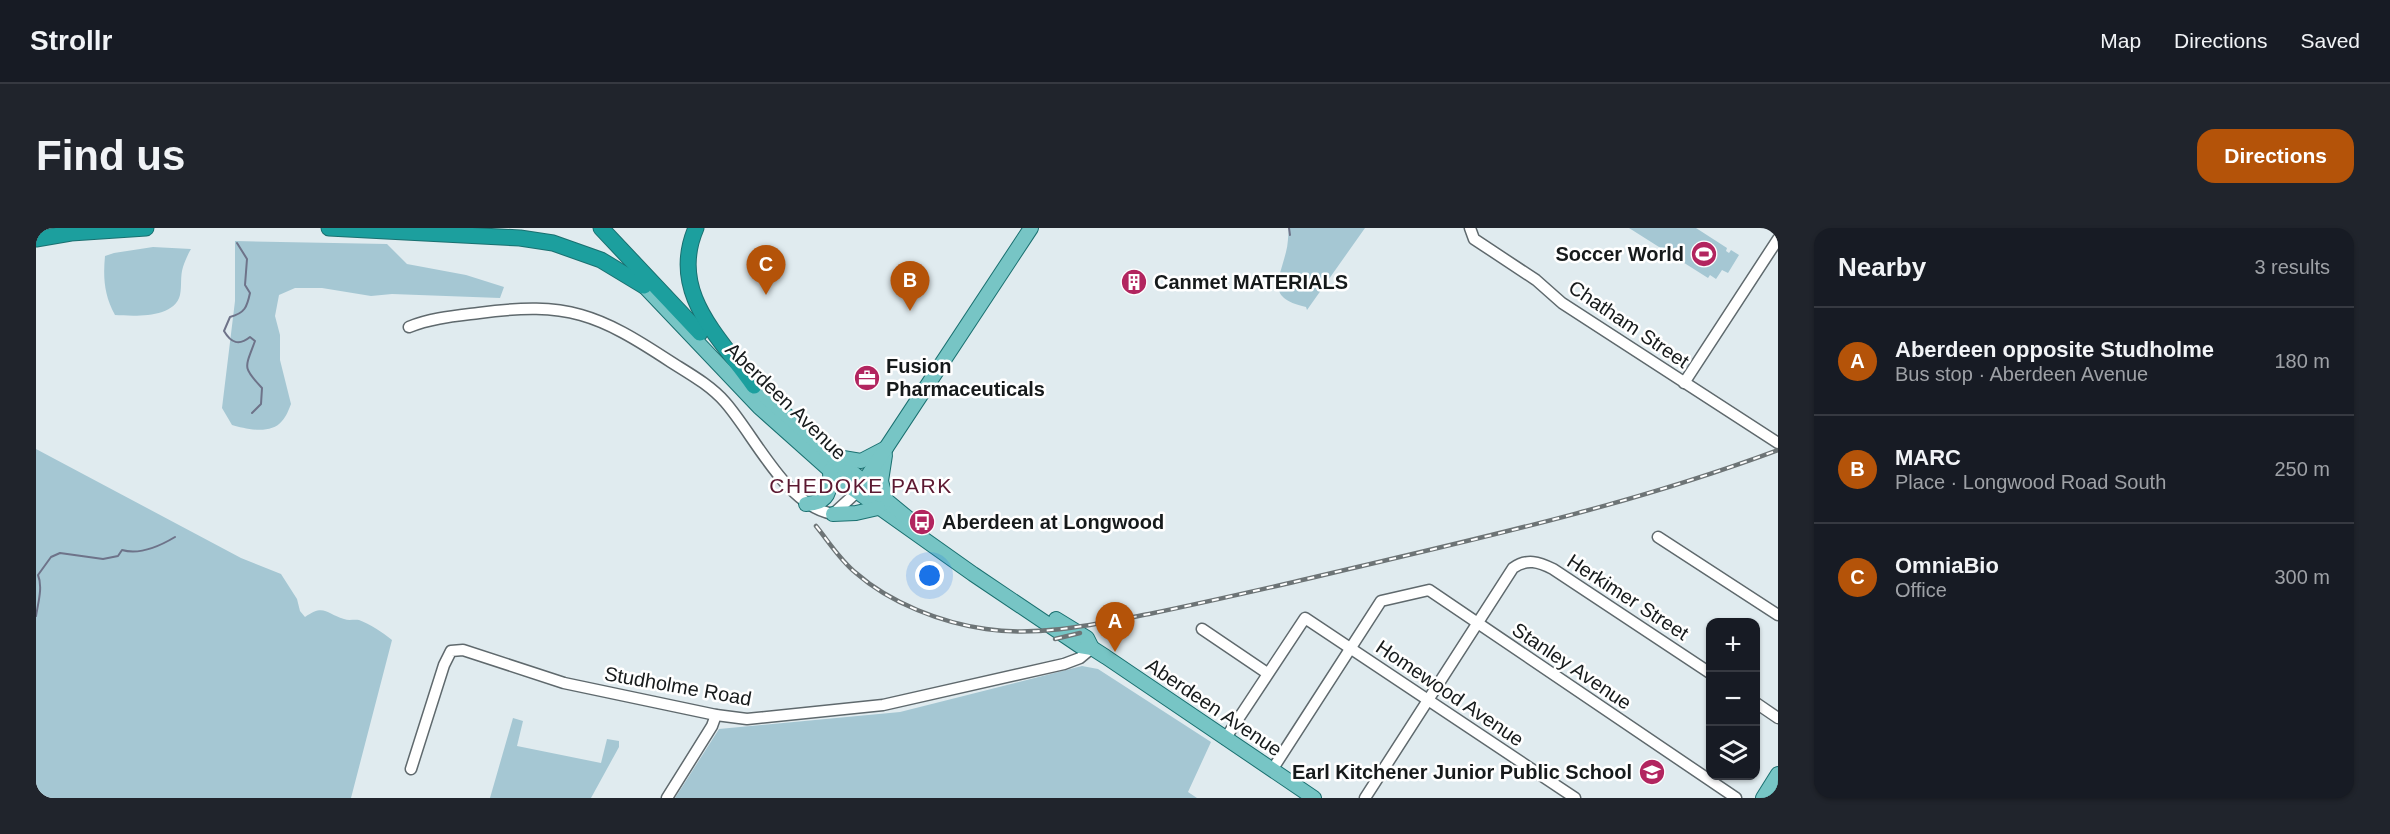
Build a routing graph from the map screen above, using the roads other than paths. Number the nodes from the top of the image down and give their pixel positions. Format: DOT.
graph roads {
  1 [pos="146,228"];
  2 [pos="329,228"];
  3 [pos="590,228"];
  4 [pos="601,228"];
  5 [pos="696,228"];
  6 [pos="1031,228"];
  7 [pos="1470,228"];
  8 [pos="36,238"];
  9 [pos="1778,239"];
  10 [pos="644,286"];
  11 [pos="409,327"];
  12 [pos="700,333"];
  13 [pos="1684,383"];
  14 [pos="754,386"];
  15 [pos="1778,443"];
  16 [pos="887,448"];
  17 [pos="830,453"];
  18 [pos="830,471"];
  19 [pos="860,487"];
  20 [pos="806,504"];
  21 [pos="882,504"];
  22 [pos="833,514"];
  23 [pos="1658,537"];
  24 [pos="1778,615"];
  25 [pos="1477,623"];
  26 [pos="1202,629"];
  27 [pos="1092,648"];
  28 [pos="1352,649"];
  29 [pos="1708,672"];
  30 [pos="1267,674"];
  31 [pos="1429,699"];
  32 [pos="1760,706"];
  33 [pos="716,715"];
  34 [pos="1778,718"];
  35 [pos="1225,739"];
  36 [pos="411,769"];
  37 [pos="1272,770"];
  38 [pos="1778,774"];
  39 [pos="667,798"];
  40 [pos="1314,798"];
  41 [pos="1365,798"];
  42 [pos="1575,798"];
  43 [pos="1736,798"];
  44 [pos="1763,798"];
  1 -- 8 [label="highway"];
  2 -- 10 [label="highway"];
  3 -- 10 [label="highway"];
  4 -- 12 [label="highway"];
  5 -- 14 [label="highway"];
  6 -- 16 [label="main road"];
  7 -- 13 [label="street, Chatham Street"];
  9 -- 13 [label="street"];
  10 -- 18 [label="main road, Aberdeen Avenue"];
  11 -- 20 [label="street"];
  12 -- 14 [label="main road, Aberdeen Avenue"];
  13 -- 15 [label="street, Chatham Street"];
  14 -- 17 [label="main road, Aberdeen Avenue"];
  16 -- 17 [label="main road"];
  16 -- 19 [label="main road"];
  16 -- 21 [label="main road"];
  17 -- 19 [label="main road, Aberdeen Avenue"];
  18 -- 19 [label="main road, Aberdeen Avenue"];
  18 -- 20 [label="main road"];
  19 -- 21 [label="main road, Aberdeen Avenue"];
  19 -- 22 [label="street"];
  20 -- 22 [label="street"];
  21 -- 22 [label="main road"];
  21 -- 27 [label="main road, Aberdeen Avenue"];
  23 -- 24 [label="street"];
  25 -- 28 [label="street, Stanley Avenue"];
  25 -- 29 [label="street, Herkimer Street"];
  25 -- 31 [label="street"];
  25 -- 43 [label="street, Stanley Avenue"];
  26 -- 30 [label="street"];
  27 -- 33 [label="street, Studholme Road"];
  27 -- 35 [label="main road, Aberdeen Avenue"];
  28 -- 30 [label="street, Homewood Avenue"];
  28 -- 31 [label="street, Homewood Avenue"];
  28 -- 37 [label="street"];
  30 -- 35 [label="street"];
  31 -- 41 [label="street"];
  31 -- 42 [label="street, Homewood Avenue"];
  32 -- 34 [label="street"];
  33 -- 36 [label="street, Studholme Road"];
  33 -- 39 [label="street"];
  35 -- 37 [label="main road, Aberdeen Avenue"];
  37 -- 40 [label="main road, Aberdeen Avenue"];
  38 -- 44 [label="main road"];
}
